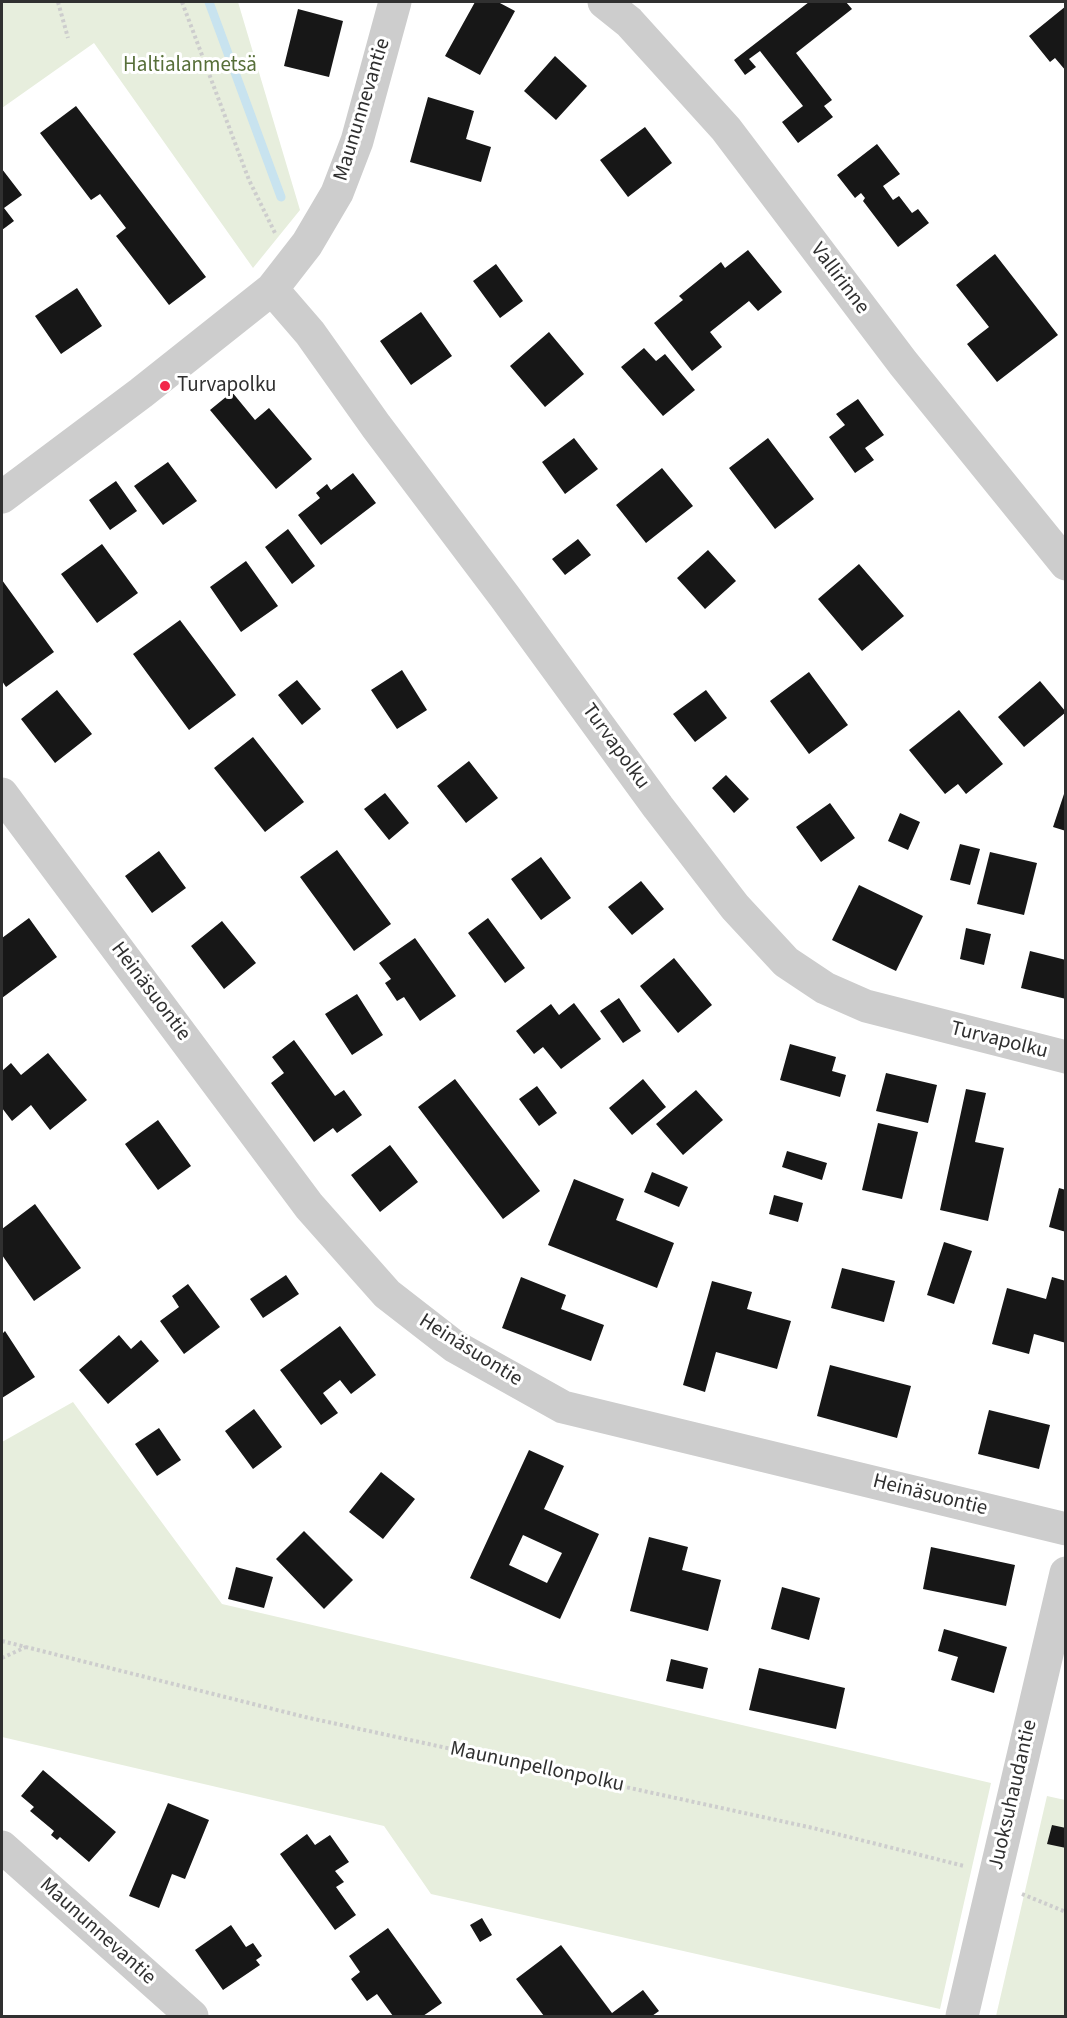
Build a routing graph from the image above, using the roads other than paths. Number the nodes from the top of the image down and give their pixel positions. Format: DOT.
graph roads {
  1 [pos="395,2"];
  2 [pos="604,2"];
  3 [pos="272,289"];
  4 [pos="2,497"];
  5 [pos="1065,564"];
  6 [pos="2,794"];
  7 [pos="1065,1057"];
  8 [pos="1065,1529"];
  9 [pos="1065,1573"];
  10 [pos="2,1847"];
  11 [pos="192,2016"];
  12 [pos="962,2016"];
  1 -- 3 [label="street, Maununnevantie"];
  2 -- 5 [label="street, Vallirinne"];
  3 -- 4 [label="street, Maununnevantie"];
  3 -- 7 [label="street, Turvapolku"];
  6 -- 8 [label="street, Heinäsuontie"];
  9 -- 12 [label="street, Juoksuhaudantie"];
  10 -- 11 [label="street, Maununnevantie"];
}
